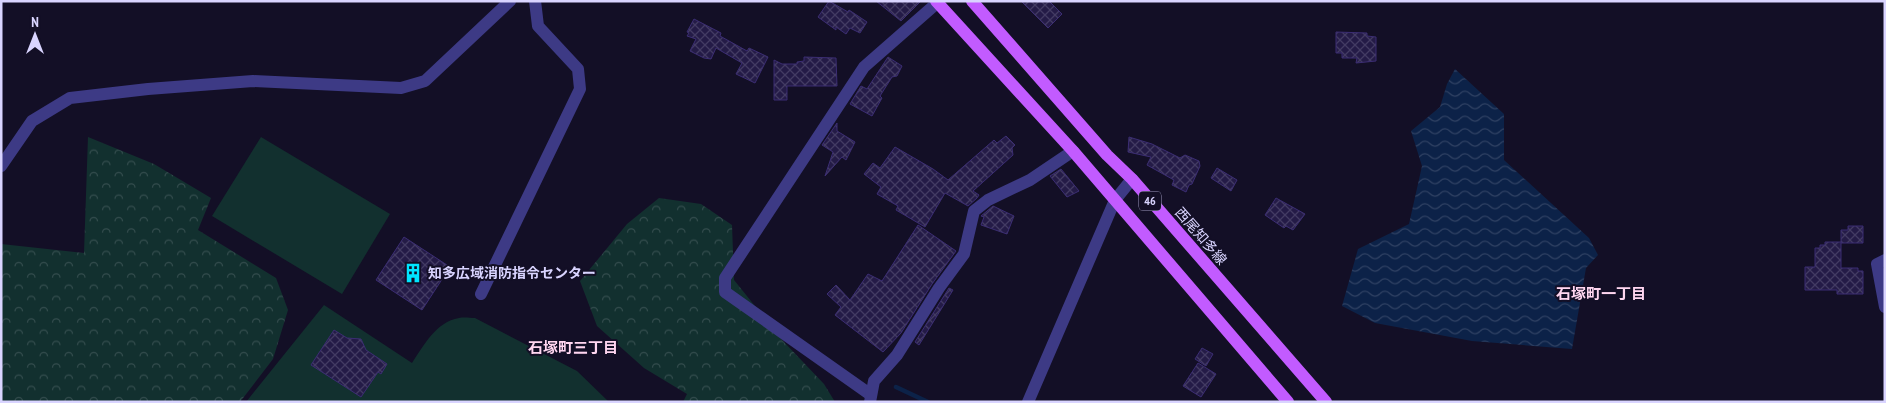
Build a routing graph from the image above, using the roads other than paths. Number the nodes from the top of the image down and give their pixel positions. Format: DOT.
graph roads {
  1 [pos="510,1"];
  2 [pos="535,1"];
  3 [pos="972,1"];
  4 [pos="936,2"];
  5 [pos="1074,151"];
  6 [pos="1,166"];
  7 [pos="1132,179"];
  8 [pos="1115,200"];
  9 [pos="1885,260"];
  10 [pos="481,294"];
  11 [pos="1885,307"];
  12 [pos="870,398"];
  13 [pos="1028,402"];
  14 [pos="1288,402"];
  15 [pos="1326,402"];
  1 -- 6 [label="street"];
  2 -- 10 [label="street"];
  3 -- 7 [label="main road, 西尾知多線 / 46"];
  4 -- 5 [label="main road, 46"];
  4 -- 12 [label="street"];
  5 -- 8 [label="main road, 46"];
  5 -- 12 [label="street"];
  7 -- 8 [label="street"];
  7 -- 15 [label="main road, 西尾知多線 / 46"];
  8 -- 13 [label="street"];
  8 -- 14 [label="main road, 46"];
  9 -- 11 [label="street"];
}
